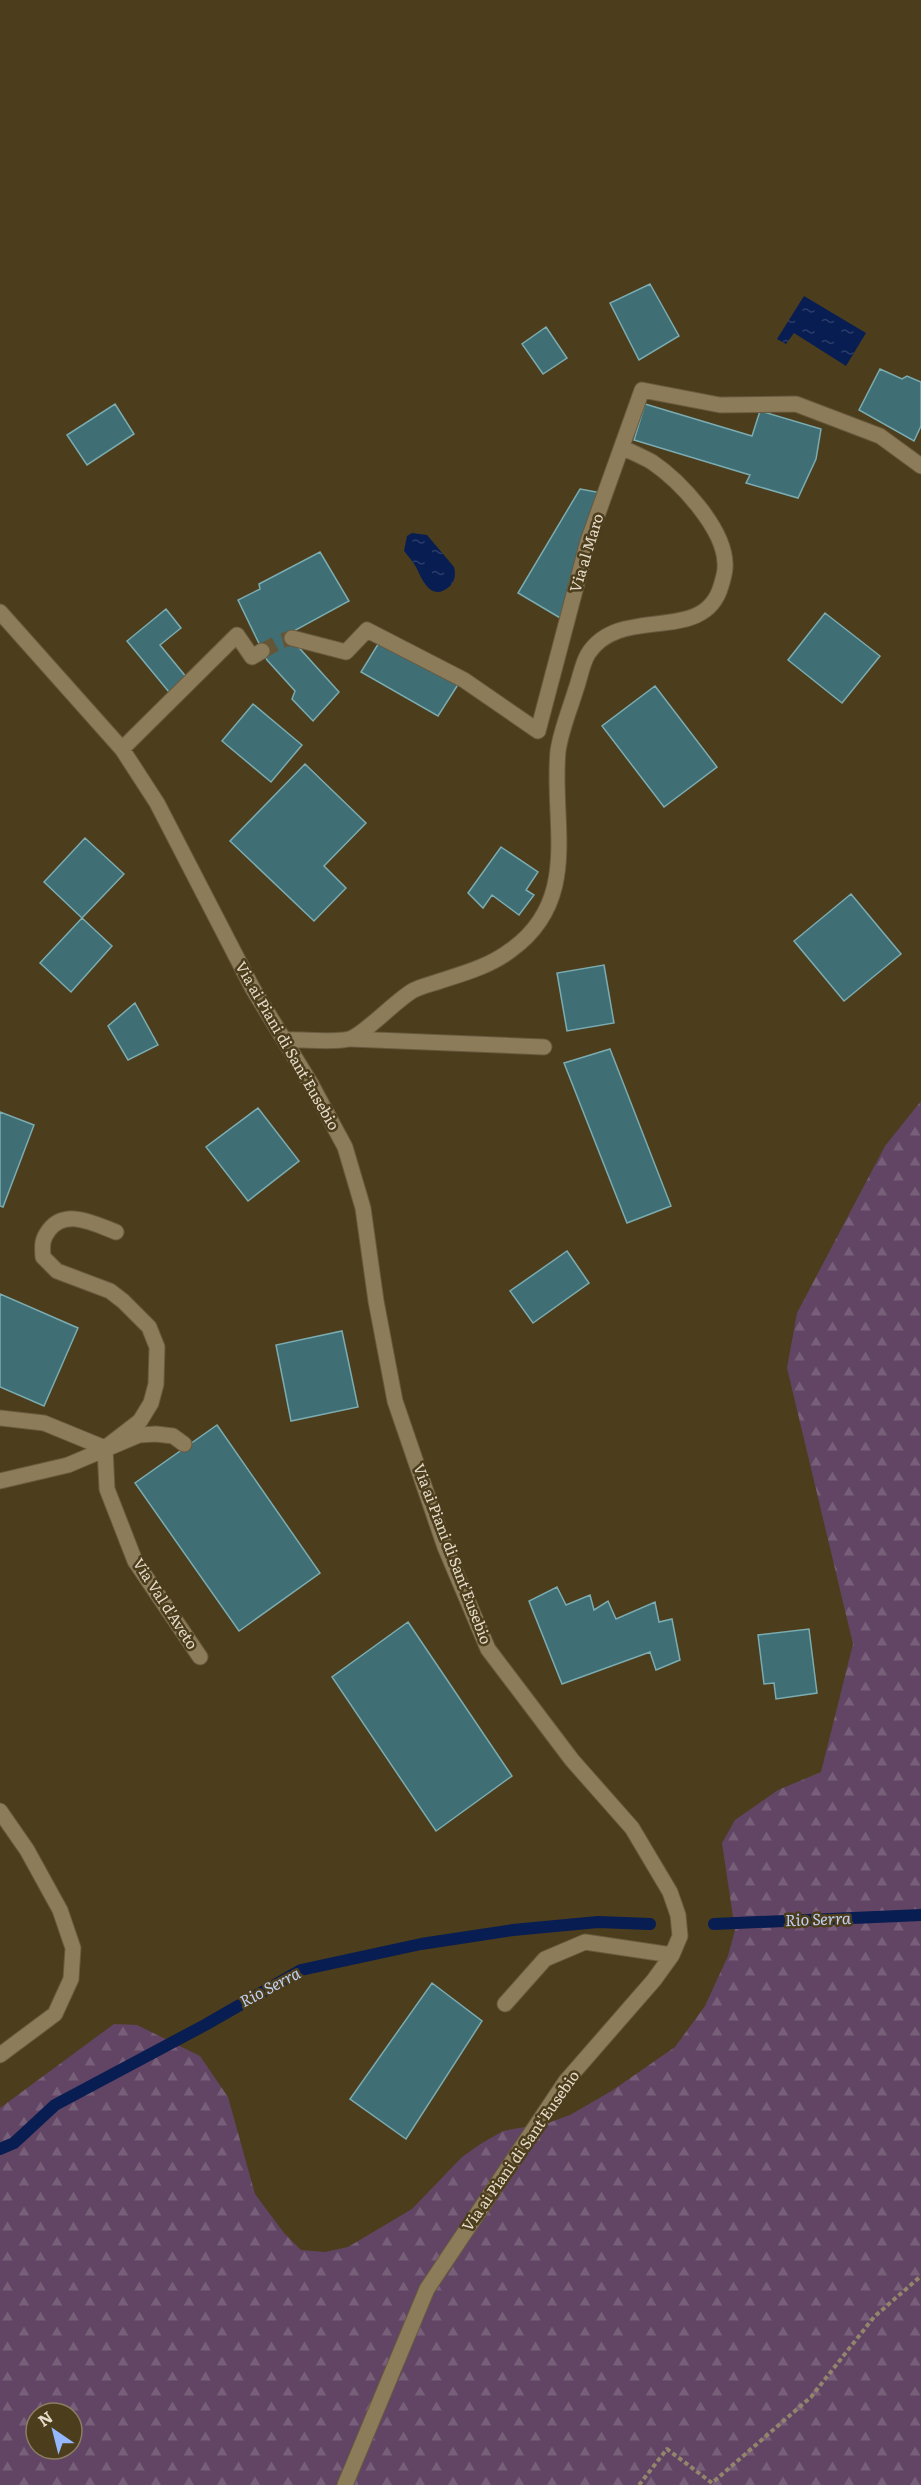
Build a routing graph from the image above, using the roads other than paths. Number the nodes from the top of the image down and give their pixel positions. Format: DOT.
graph roads {
  1 [pos="623,448"];
  2 [pos="921,466"];
  3 [pos="0,612"];
  4 [pos="292,638"];
  5 [pos="262,651"];
  6 [pos="122,749"];
  7 [pos="285,1040"];
  8 [pos="351,1040"];
  9 [pos="544,1047"];
  10 [pos="116,1232"];
  11 [pos="0,1418"];
  12 [pos="184,1444"];
  13 [pos="105,1448"];
  14 [pos="0,1481"];
  15 [pos="200,1657"];
  16 [pos="0,1811"];
  17 [pos="672,1955"];
  18 [pos="505,2004"];
  19 [pos="0,2055"];
  20 [pos="345,2485"];
  1 -- 2 [label="street, Via al Maro"];
  1 -- 4 [label="street, Via al Maro"];
  1 -- 8 [label="street"];
  3 -- 6 [label="street, Via ai Piani di Sant'Eusebio"];
  5 -- 6 [label="street"];
  6 -- 7 [label="street, Via ai Piani di Sant'Eusebio"];
  7 -- 8 [label="street"];
  7 -- 17 [label="street, Via ai Piani di Sant'Eusebio"];
  8 -- 9 [label="street"];
  10 -- 13 [label="street"];
  11 -- 13 [label="street"];
  12 -- 13 [label="street"];
  13 -- 14 [label="street"];
  13 -- 15 [label="street, Via Val d'Aveto"];
  16 -- 19 [label="street"];
  17 -- 18 [label="street"];
  17 -- 20 [label="street, Via ai Piani di Sant'Eusebio"];
}
